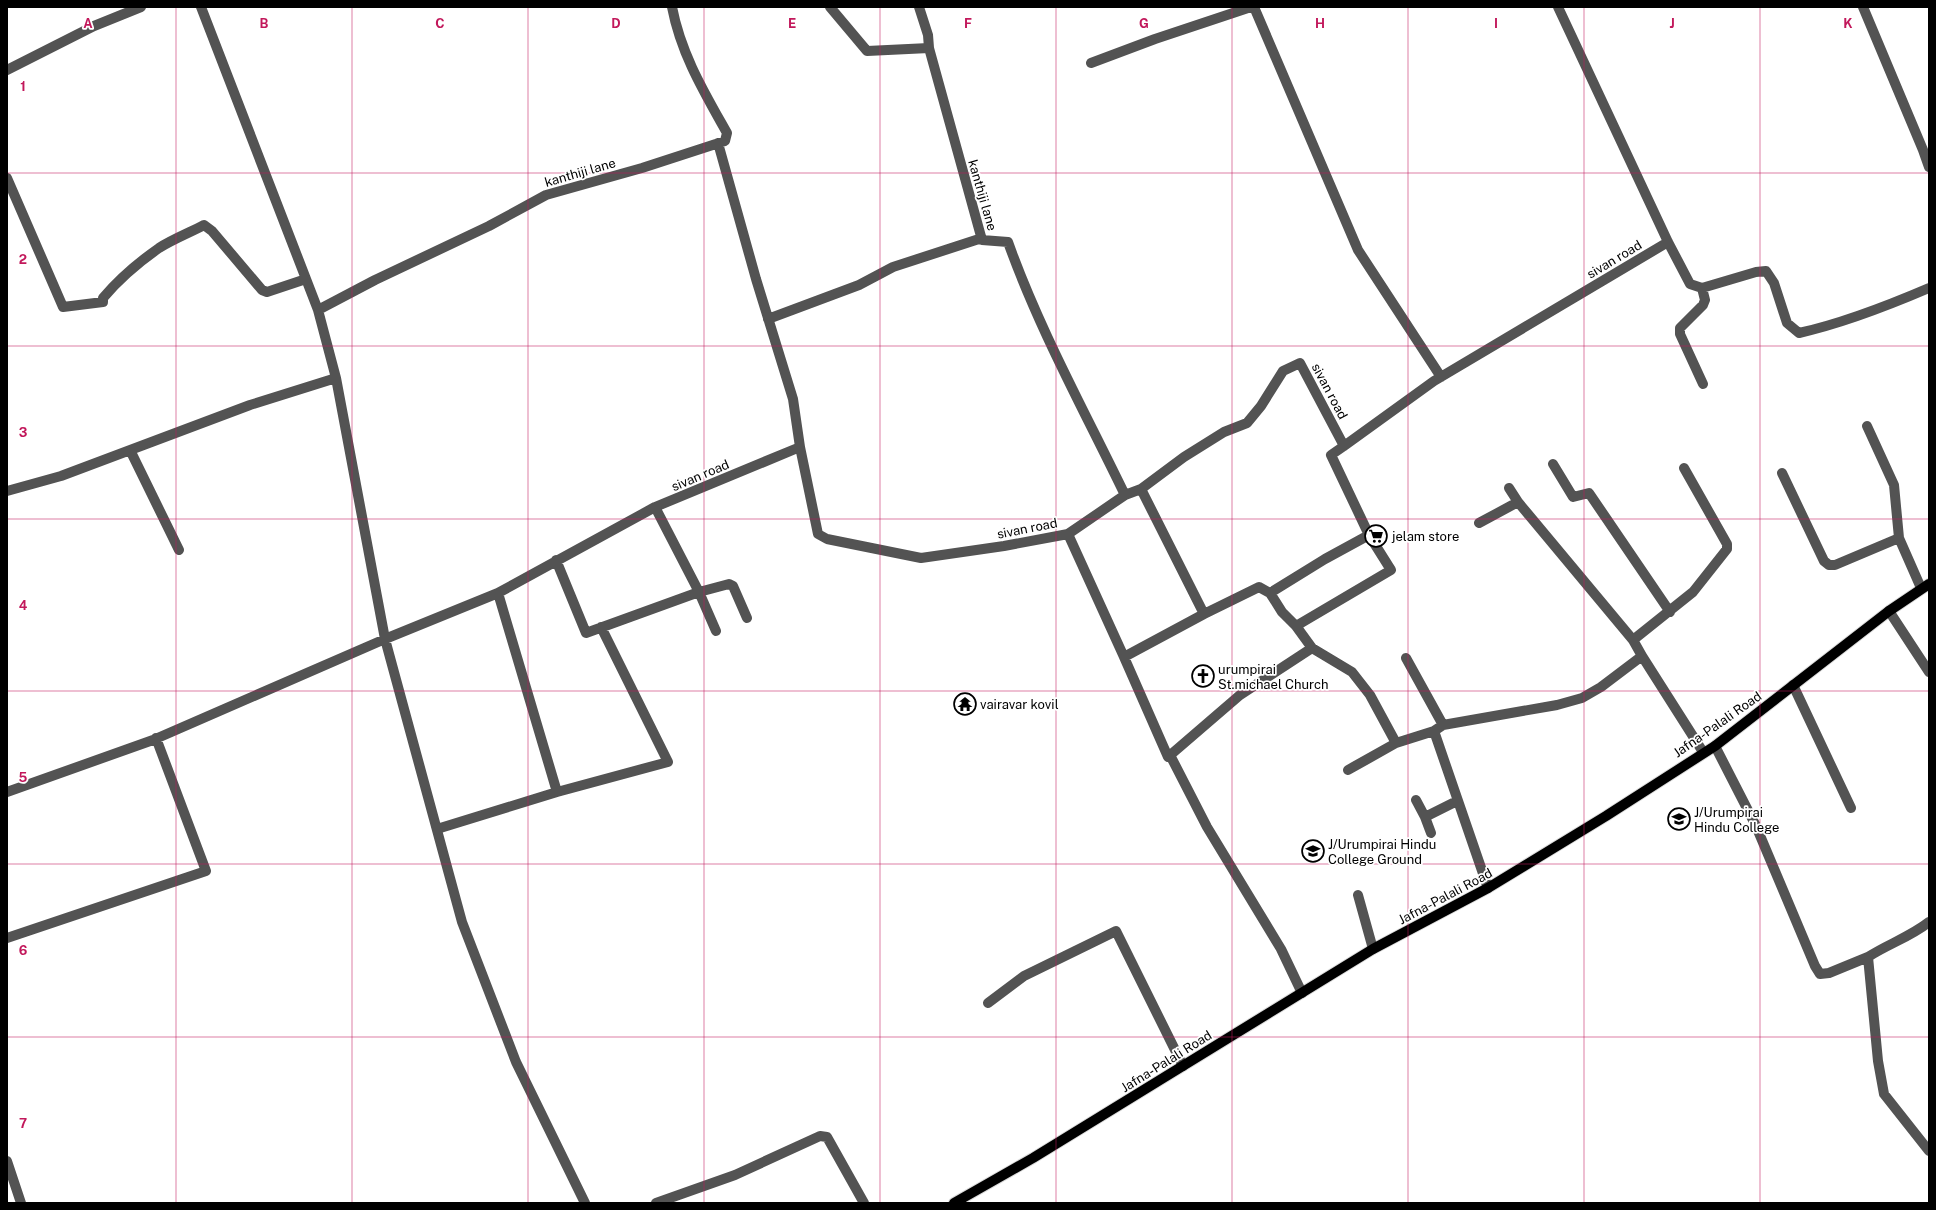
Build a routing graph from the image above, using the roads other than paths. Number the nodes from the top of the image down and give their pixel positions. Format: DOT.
graph roads {
  1 [pos="141,7"];
  2 [pos="202,7"];
  3 [pos="672,7"];
  4 [pos="830,7"];
  5 [pos="919,7"];
  6 [pos="1252,7"];
  7 [pos="1558,7"];
  8 [pos="1863,7"];
  9 [pos="929,48"];
  10 [pos="1090,63"];
  11 [pos="7,70"];
  12 [pos="718,143"];
  13 [pos="1929,167"];
  14 [pos="7,178"];
  15 [pos="982,238"];
  16 [pos="1668,242"];
  17 [pos="306,279"];
  18 [pos="1702,288"];
  19 [pos="1929,288"];
  20 [pos="318,310"];
  21 [pos="768,319"];
  22 [pos="1441,377"];
  23 [pos="336,378"];
  24 [pos="1703,384"];
  25 [pos="1867,426"];
  26 [pos="1344,446"];
  27 [pos="800,447"];
  28 [pos="130,450"];
  29 [pos="1553,464"];
  30 [pos="1684,468"];
  31 [pos="1782,473"];
  32 [pos="1509,488"];
  33 [pos="1141,489"];
  34 [pos="7,491"];
  35 [pos="1126,495"];
  36 [pos="1518,502"];
  37 [pos="655,507"];
  38 [pos="1479,523"];
  39 [pos="1068,534"];
  40 [pos="1369,535"];
  41 [pos="1899,538"];
  42 [pos="179,550"];
  43 [pos="556,560"];
  44 [pos="1925,586"];
  45 [pos="699,592"];
  46 [pos="498,593"];
  47 [pos="1270,593"];
  48 [pos="1890,611"];
  49 [pos="1670,612"];
  50 [pos="1204,614"];
  51 [pos="747,618"];
  52 [pos="1296,626"];
  53 [pos="601,627"];
  54 [pos="716,631"];
  55 [pos="385,639"];
  56 [pos="1633,640"];
  57 [pos="1312,648"];
  58 [pos="1642,656"];
  59 [pos="1124,657"];
  60 [pos="1406,658"];
  61 [pos="1929,672"];
  62 [pos="1793,685"];
  63 [pos="1443,725"];
  64 [pos="1434,731"];
  65 [pos="156,738"];
  66 [pos="1396,743"];
  67 [pos="1714,746"];
  68 [pos="1703,752"];
  69 [pos="1170,755"];
  70 [pos="1348,770"];
  71 [pos="7,792"];
  72 [pos="557,792"];
  73 [pos="1416,800"];
  74 [pos="1457,801"];
  75 [pos="1850,808"];
  76 [pos="1425,817"];
  77 [pos="437,829"];
  78 [pos="1431,833"];
  79 [pos="1488,888"];
  80 [pos="1358,895"];
  81 [pos="1929,922"];
  82 [pos="7,938"];
  83 [pos="1373,949"];
  84 [pos="1868,957"];
  85 [pos="1302,992"];
  86 [pos="988,1002"];
  87 [pos="1183,1066"];
  88 [pos="1929,1151"];
  89 [pos="7,1161"];
  90 [pos="21,1203"];
  91 [pos="585,1203"];
  92 [pos="656,1203"];
  93 [pos="864,1203"];
  94 [pos="954,1203"];
  1 -- 11 [label="street"];
  2 -- 17 [label="street"];
  3 -- 12 [label="street"];
  4 -- 9 [label="street"];
  5 -- 9 [label="street, kanthiji lane"];
  6 -- 10 [label="street"];
  6 -- 22 [label="street"];
  7 -- 16 [label="street"];
  8 -- 13 [label="street"];
  9 -- 15 [label="street, kanthiji lane"];
  12 -- 20 [label="street, kanthiji lane"];
  12 -- 21 [label="street"];
  14 -- 17 [label="street"];
  15 -- 21 [label="street"];
  15 -- 35 [label="street, kanthiji lane"];
  16 -- 18 [label="street"];
  16 -- 22 [label="street, sivan road"];
  17 -- 20 [label="street"];
  18 -- 19 [label="street"];
  18 -- 24 [label="street"];
  20 -- 23 [label="street"];
  21 -- 27 [label="street"];
  22 -- 26 [label="street, sivan road"];
  23 -- 28 [label="street"];
  23 -- 55 [label="street"];
  25 -- 41 [label="street"];
  26 -- 33 [label="street, sivan road"];
  26 -- 40 [label="street"];
  27 -- 37 [label="street, sivan road"];
  27 -- 39 [label="street, sivan road"];
  28 -- 34 [label="street"];
  28 -- 42 [label="street"];
  29 -- 49 [label="street"];
  30 -- 49 [label="street"];
  31 -- 41 [label="street"];
  32 -- 36 [label="street"];
  33 -- 35 [label="street, sivan road"];
  33 -- 50 [label="street"];
  35 -- 39 [label="street, sivan road"];
  36 -- 38 [label="street"];
  36 -- 56 [label="street"];
  37 -- 43 [label="street, sivan road"];
  37 -- 45 [label="street"];
  39 -- 59 [label="street"];
  40 -- 47 [label="street"];
  40 -- 52 [label="street"];
  41 -- 44 [label="street"];
  43 -- 46 [label="street, sivan road"];
  43 -- 53 [label="street"];
  44 -- 48 [label="main road, Jafna-Palali Road"];
  45 -- 51 [label="street"];
  45 -- 53 [label="street"];
  45 -- 54 [label="street"];
  46 -- 55 [label="street, sivan road"];
  46 -- 72 [label="street"];
  47 -- 50 [label="street"];
  47 -- 52 [label="street"];
  48 -- 61 [label="street"];
  48 -- 62 [label="main road, Jafna-Palali Road"];
  49 -- 56 [label="street"];
  50 -- 59 [label="street"];
  52 -- 57 [label="street"];
  53 -- 72 [label="street"];
  55 -- 65 [label="street, sivan road"];
  55 -- 77 [label="street"];
  56 -- 58 [label="street"];
  57 -- 66 [label="street"];
  57 -- 69 [label="street"];
  58 -- 63 [label="street"];
  58 -- 68 [label="street"];
  59 -- 69 [label="street"];
  60 -- 63 [label="street"];
  62 -- 67 [label="main road, Jafna-Palali Road"];
  62 -- 75 [label="street"];
  63 -- 64 [label="street"];
  64 -- 66 [label="street"];
  64 -- 74 [label="street"];
  65 -- 71 [label="street, sivan road"];
  65 -- 82 [label="street"];
  66 -- 70 [label="street"];
  67 -- 68 [label="main road, Jafna-Palali Road"];
  67 -- 84 [label="street"];
  68 -- 79 [label="main road, Jafna-Palali Road"];
  69 -- 85 [label="street"];
  72 -- 77 [label="street"];
  73 -- 76 [label="street"];
  74 -- 76 [label="street"];
  74 -- 79 [label="street"];
  76 -- 78 [label="street"];
  77 -- 91 [label="street"];
  79 -- 83 [label="main road, Jafna-Palali Road"];
  80 -- 83 [label="street"];
  81 -- 84 [label="street"];
  83 -- 85 [label="main road, Jafna-Palali Road"];
  84 -- 88 [label="street"];
  85 -- 87 [label="main road, Jafna-Palali Road"];
  86 -- 87 [label="street"];
  87 -- 94 [label="main road, Jafna-Palali Road"];
  89 -- 90 [label="street"];
  92 -- 93 [label="street"];
}
